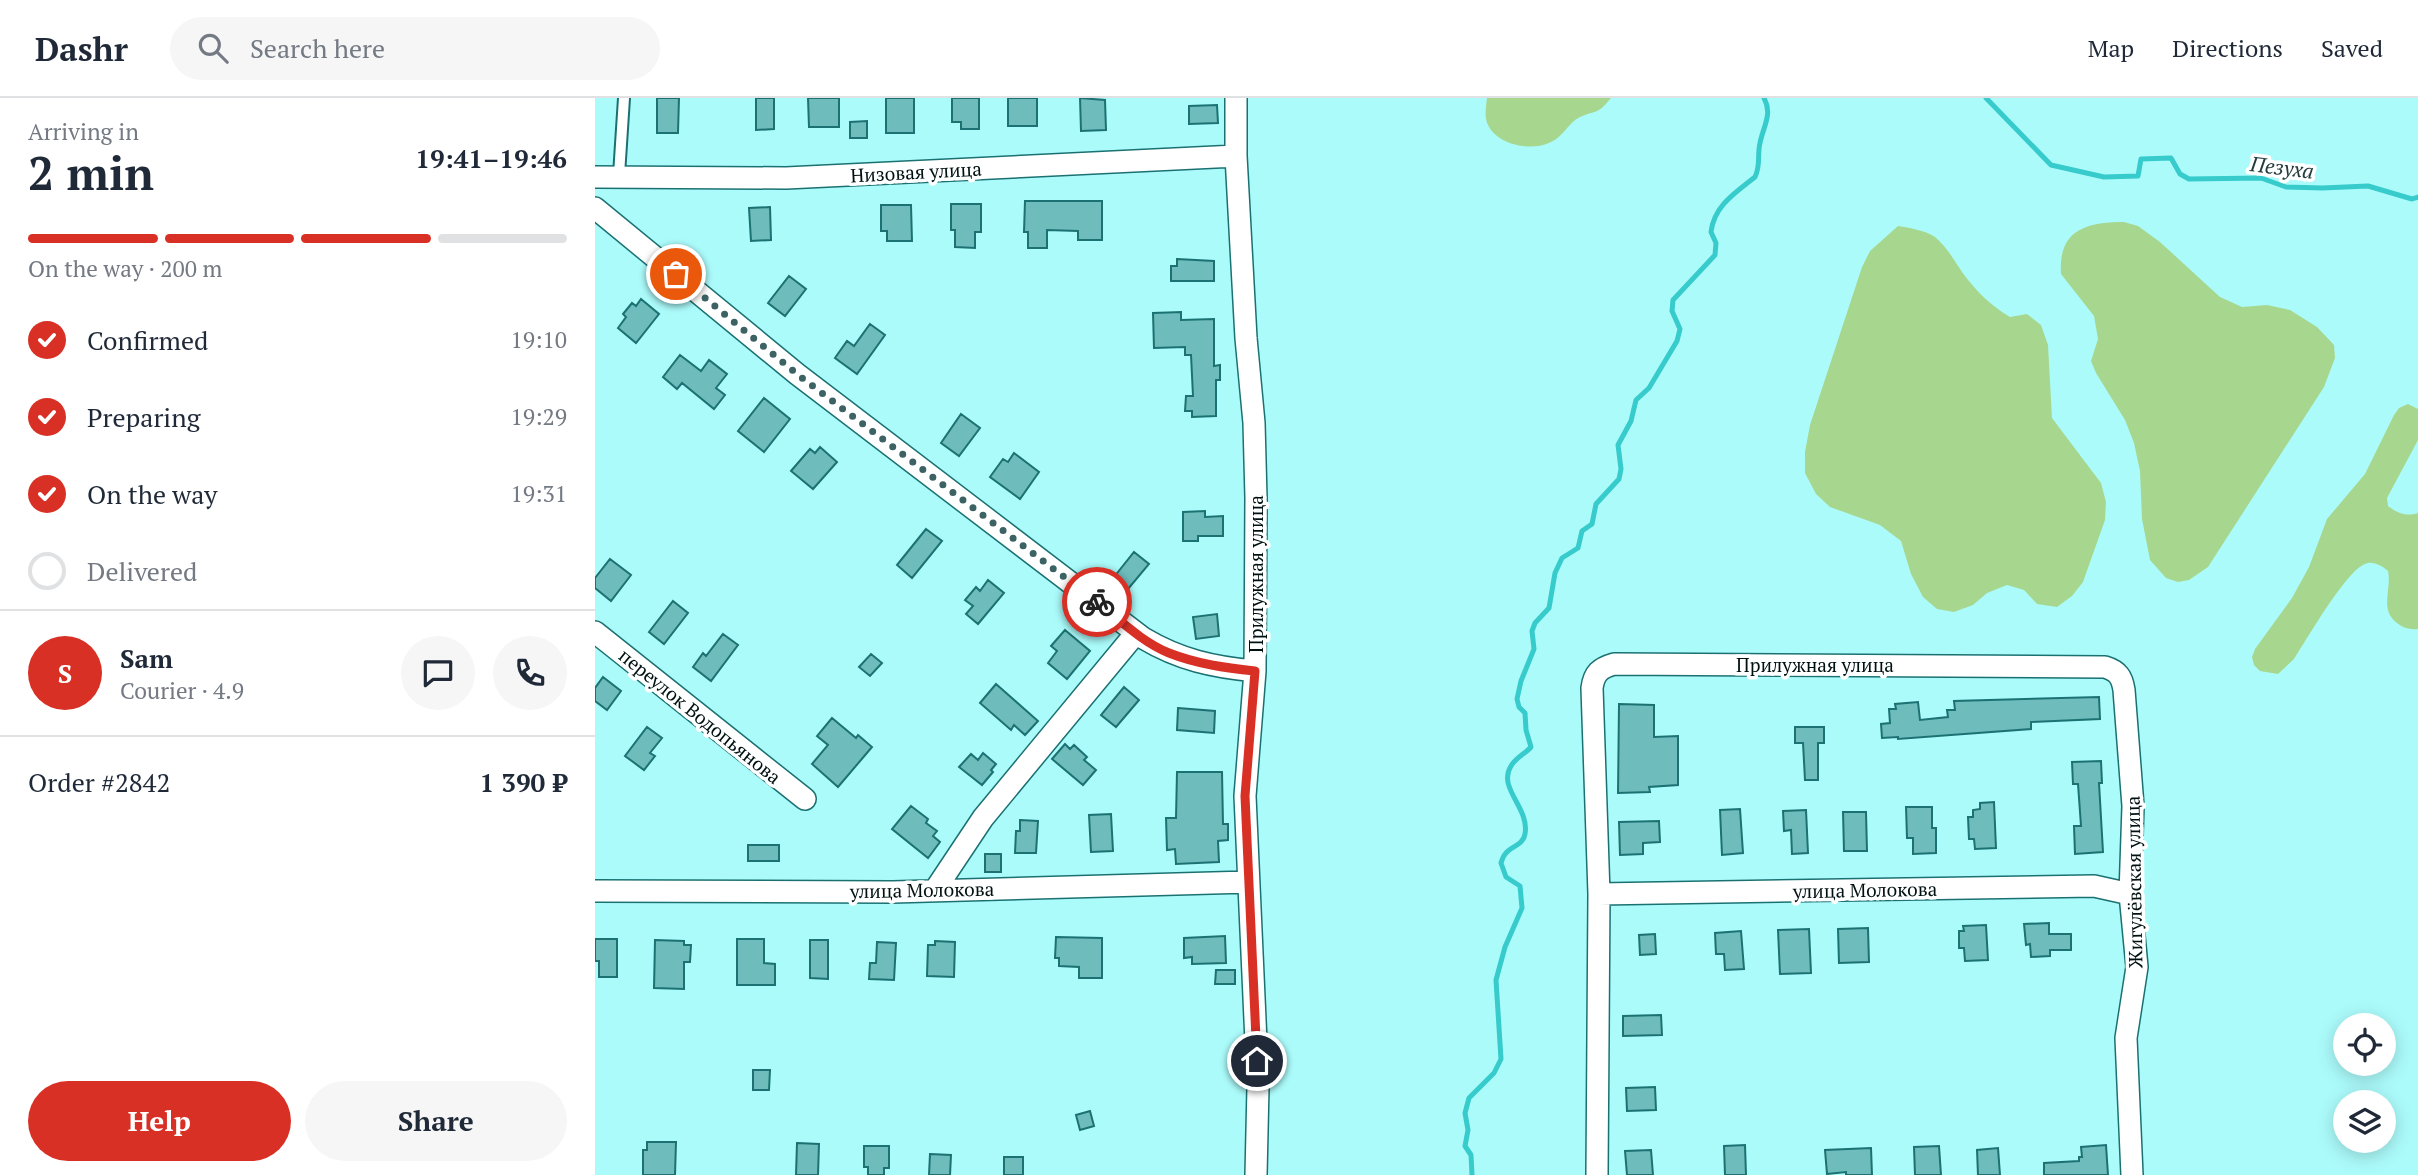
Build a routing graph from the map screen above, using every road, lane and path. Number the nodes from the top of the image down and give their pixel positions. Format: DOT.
graph roads {
  1 [pos="624,98"];
  2 [pos="1236,98"];
  3 [pos="1236,156"];
  4 [pos="619,175"];
  5 [pos="595,177"];
  6 [pos="595,208"];
  7 [pos="595,632"];
  8 [pos="1136,633"];
  9 [pos="1255,671"];
  10 [pos="2118,674"];
  11 [pos="805,799"];
  12 [pos="1248,882"];
  13 [pos="935,890"];
  14 [pos="595,891"];
  15 [pos="1599,894"];
  16 [pos="2130,894"];
  17 [pos="1255,1175"];
  18 [pos="1597,1175"];
  19 [pos="2132,1175"];
  1 -- 4 [label="lane"];
  2 -- 3 [label="street, Прилужная улица"];
  3 -- 4 [label="street, Низовая улица"];
  3 -- 9 [label="street, Прилужная улица"];
  4 -- 5 [label="street, Низовая улица"];
  6 -- 8 [label="street"];
  7 -- 11 [label="street, переулок Водопьянова"];
  8 -- 9 [label="street"];
  8 -- 13 [label="street"];
  9 -- 12 [label="street, Прилужная улица"];
  10 -- 15 [label="street, Прилужная улица"];
  10 -- 16 [label="street, Жигулёвская улица"];
  12 -- 13 [label="street, улица Молокова"];
  12 -- 17 [label="street, Прилужная улица"];
  13 -- 14 [label="street, улица Молокова"];
  15 -- 16 [label="street, улица Молокова"];
  15 -- 18 [label="street, Прилужная улица"];
  16 -- 19 [label="street, Жигулёвская улица"];
}
